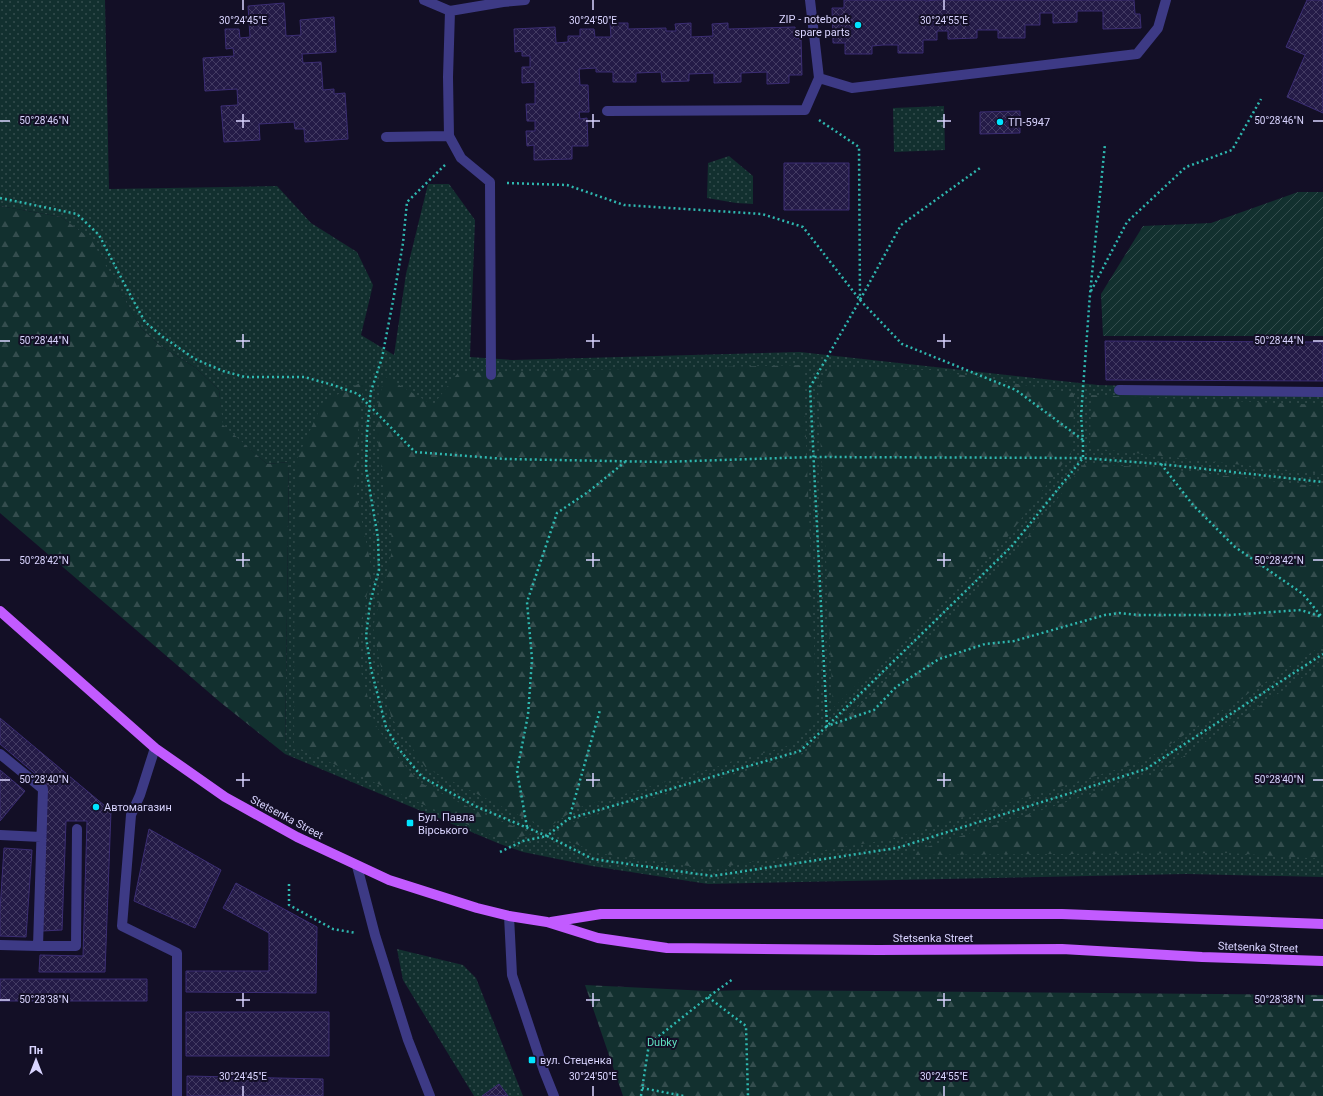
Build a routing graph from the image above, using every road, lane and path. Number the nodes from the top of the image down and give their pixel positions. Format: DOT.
graph roads {
  1 [pos="424,0"];
  2 [pos="525,0"];
  3 [pos="810,0"];
  4 [pos="1166,0"];
  5 [pos="450,11"];
  6 [pos="820,78"];
  7 [pos="1261,99"];
  8 [pos="805,110"];
  9 [pos="607,111"];
  10 [pos="449,136"];
  11 [pos="386,137"];
  12 [pos="1105,144"];
  13 [pos="461,158"];
  14 [pos="980,168"];
  15 [pos="490,182"];
  16 [pos="0,198"];
  17 [pos="1090,294"];
  18 [pos="860,300"];
  19 [pos="491,375"];
  20 [pos="1119,390"];
  21 [pos="1323,392"];
  22 [pos="370,407"];
  23 [pos="1083,440"];
  24 [pos="813,457"];
  25 [pos="1083,458"];
  26 [pos="626,462"];
  27 [pos="1160,464"];
  28 [pos="1323,482"];
  29 [pos="0,612"];
  30 [pos="1323,617"];
  31 [pos="1323,654"];
  32 [pos="600,710"];
  33 [pos="827,726"];
  34 [pos="155,748"];
  35 [pos="0,754"];
  36 [pos="568,819"];
  37 [pos="527,827"];
  38 [pos="77,828"];
  39 [pos="0,835"];
  40 [pos="547,836"];
  41 [pos="41,837"];
  42 [pos="500,852"];
  43 [pos="358,866"];
  44 [pos="289,884"];
  45 [pos="509,916"];
  46 [pos="547,922"];
  47 [pos="1323,924"];
  48 [pos="375,935"];
  49 [pos="0,945"];
  50 [pos="38,946"];
  51 [pos="1323,961"];
  52 [pos="733,979"];
  53 [pos="708,997"];
  54 [pos="642,1088"];
  55 [pos="177,1096"];
  56 [pos="430,1096"];
  57 [pos="554,1096"];
  58 [pos="641,1096"];
  59 [pos="684,1096"];
  60 [pos="748,1096"];
  1 -- 5 [label="street"];
  2 -- 5 [label="street"];
  3 -- 6 [label="street"];
  4 -- 6 [label="street"];
  5 -- 10 [label="street"];
  6 -- 8 [label="street"];
  7 -- 17 [label="path"];
  8 -- 9 [label="street"];
  8 -- 18 [label="path"];
  10 -- 11 [label="street"];
  10 -- 13 [label="street"];
  12 -- 17 [label="path"];
  13 -- 15 [label="street"];
  13 -- 22 [label="path"];
  14 -- 18 [label="path"];
  15 -- 18 [label="path"];
  15 -- 19 [label="street"];
  16 -- 22 [label="path"];
  17 -- 23 [label="path"];
  18 -- 23 [label="path"];
  18 -- 24 [label="path"];
  20 -- 21 [label="street"];
  22 -- 26 [label="path"];
  22 -- 37 [label="path"];
  23 -- 25 [label="path"];
  24 -- 25 [label="path"];
  24 -- 26 [label="path"];
  24 -- 33 [label="path"];
  25 -- 27 [label="path"];
  25 -- 33 [label="path"];
  26 -- 37 [label="path"];
  27 -- 28 [label="path"];
  27 -- 30 [label="path"];
  29 -- 34 [label="main road, Stetsenka Street"];
  30 -- 33 [label="path"];
  31 -- 40 [label="path"];
  32 -- 36 [label="path"];
  33 -- 36 [label="path"];
  34 -- 43 [label="main road, Stetsenka Street"];
  34 -- 55 [label="street"];
  35 -- 41 [label="street"];
  36 -- 40 [label="path"];
  37 -- 40 [label="path"];
  38 -- 50 [label="street"];
  39 -- 41 [label="street"];
  40 -- 42 [label="path"];
  41 -- 50 [label="street"];
  43 -- 45 [label="main road, Stetsenka Street"];
  43 -- 48 [label="street"];
  44 -- 48 [label="path"];
  45 -- 46 [label="main road, Stetsenka Street"];
  45 -- 57 [label="street"];
  46 -- 47 [label="main road, Stetsenka Street"];
  46 -- 51 [label="main road, Stetsenka Street"];
  48 -- 56 [label="street"];
  49 -- 50 [label="street"];
  52 -- 53 [label="path"];
  53 -- 54 [label="path"];
  53 -- 60 [label="path"];
  54 -- 58 [label="path"];
  54 -- 59 [label="path"];
}
